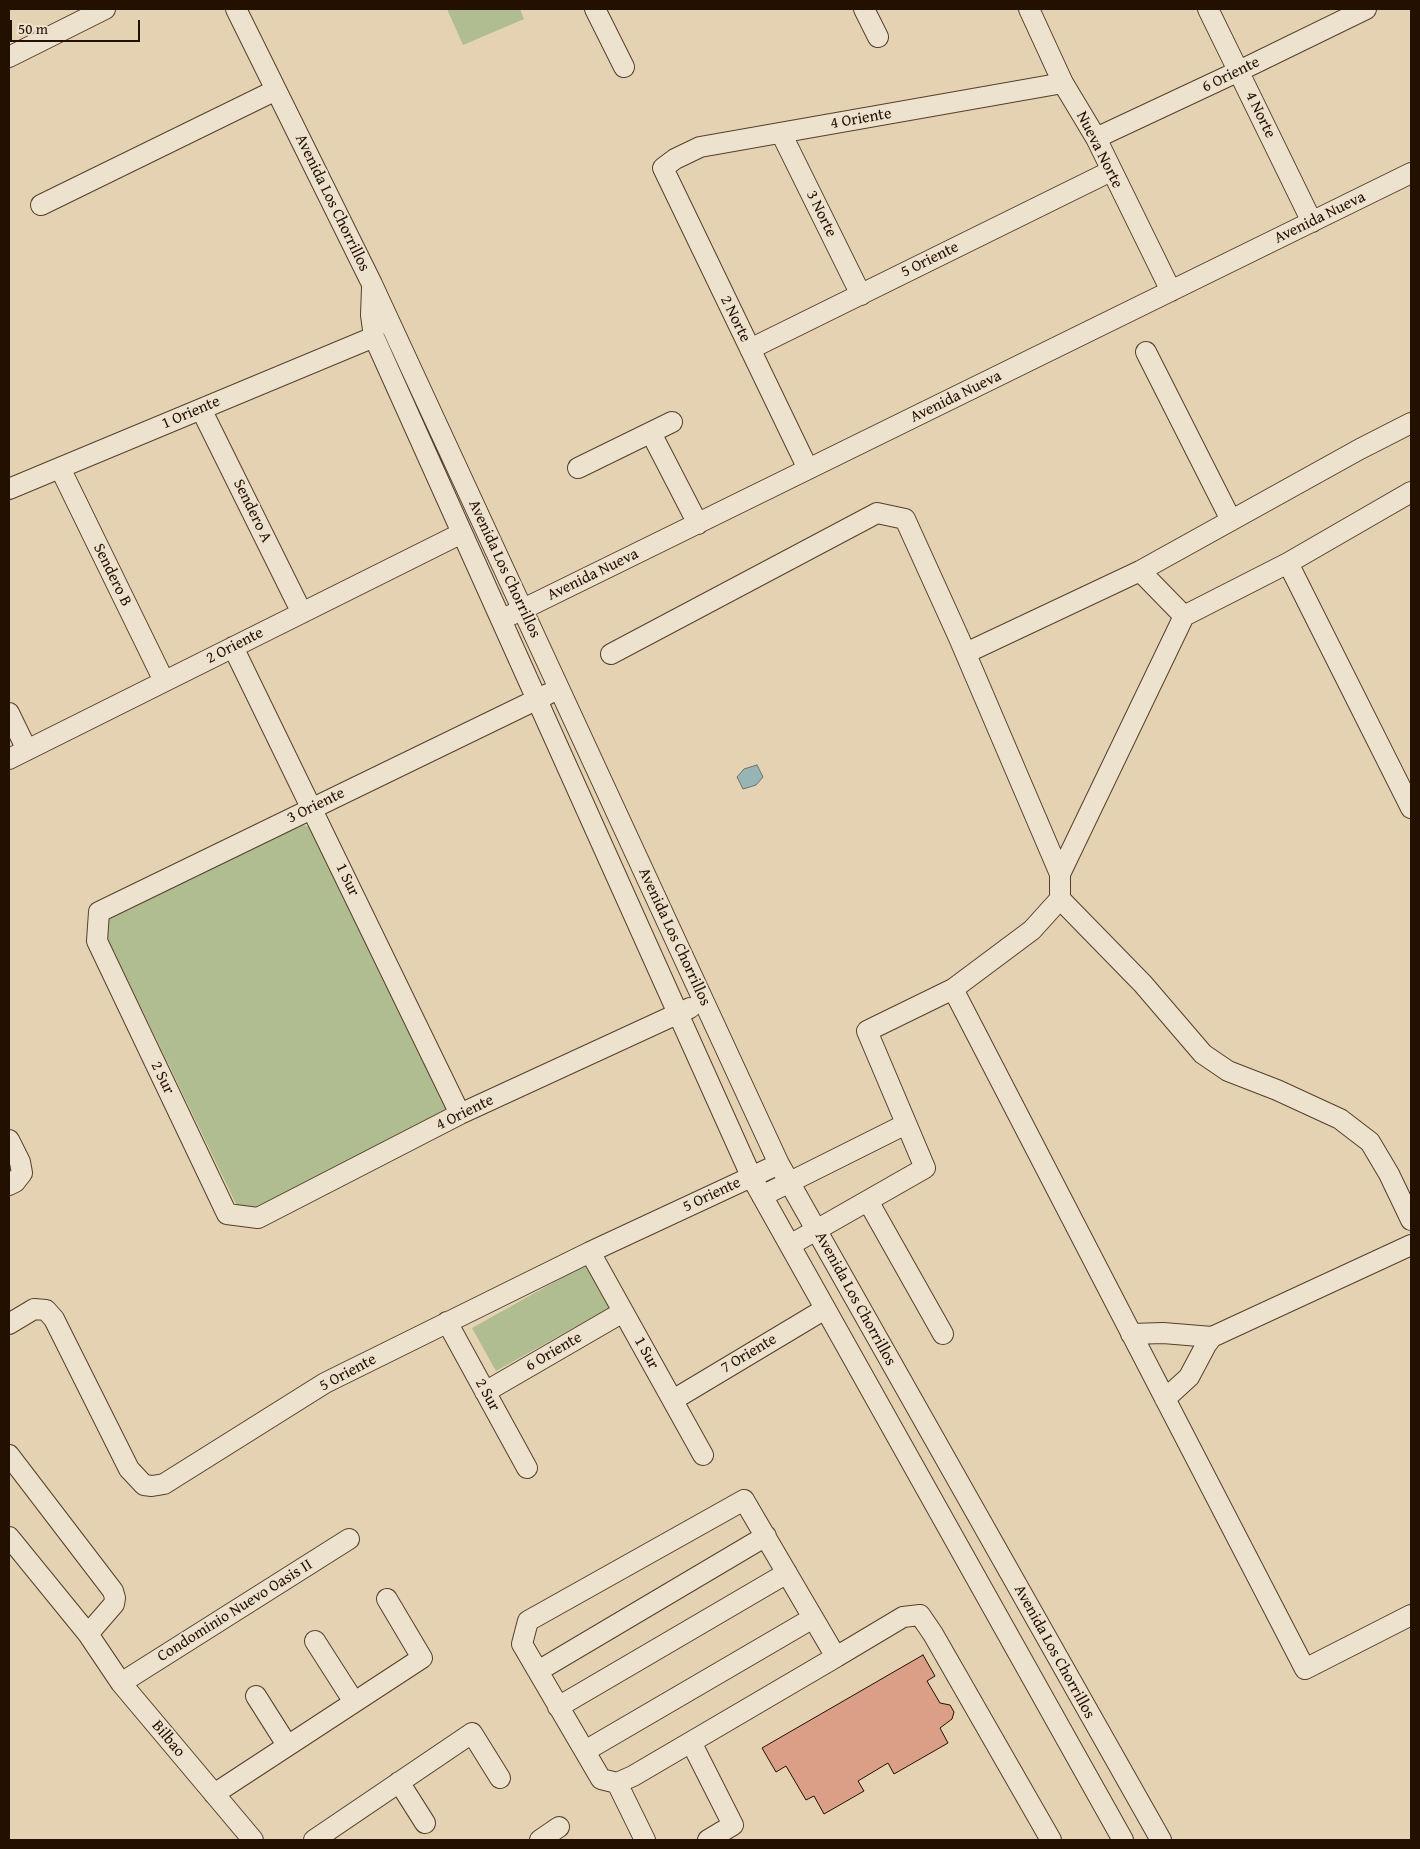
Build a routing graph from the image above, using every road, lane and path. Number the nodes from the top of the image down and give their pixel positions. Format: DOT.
graph roads {
  1 [pos="105,9"];
  2 [pos="236,9"];
  3 [pos="595,9"];
  4 [pos="864,9"];
  5 [pos="1029,9"];
  6 [pos="1208,9"];
  7 [pos="1366,9"];
  8 [pos="878,37"];
  9 [pos="9,57"];
  10 [pos="624,67"];
  11 [pos="1239,71"];
  12 [pos="1063,83"];
  13 [pos="276,90"];
  14 [pos="781,133"];
  15 [pos="1096,138"];
  16 [pos="664,168"];
  17 [pos="1111,171"];
  18 [pos="1411,174"];
  19 [pos="41,205"];
  20 [pos="1312,222"];
  21 [pos="372,284"];
  22 [pos="1171,292"];
  23 [pos="861,294"];
  24 [pos="374,337"];
  25 [pos="750,349"];
  26 [pos="1146,352"];
  27 [pos="201,409"];
  28 [pos="672,422"];
  29 [pos="1411,423"];
  30 [pos="651,433"];
  31 [pos="60,468"];
  32 [pos="578,468"];
  33 [pos="808,469"];
  34 [pos="9,489"];
  35 [pos="1411,492"];
  36 [pos="1231,520"];
  37 [pos="698,524"];
  38 [pos="462,533"];
  39 [pos="1288,563"];
  40 [pos="1140,571"];
  41 [pos="523,610"];
  42 [pos="302,613"];
  43 [pos="1184,616"];
  44 [pos="501,620"];
  45 [pos="233,647"];
  46 [pos="966,653"];
  47 [pos="611,654"];
  48 [pos="164,681"];
  49 [pos="559,688"];
  50 [pos="537,699"];
  51 [pos="9,713"];
  52 [pos="27,750"];
  53 [pos="9,759"];
  54 [pos="312,808"];
  55 [pos="1411,808"];
  56 [pos="622,825"];
  57 [pos="598,836"];
  58 [pos="1060,874"];
  59 [pos="1060,899"];
  60 [pos="97,941"];
  61 [pos="953,989"];
  62 [pos="704,1002"];
  63 [pos="678,1014"];
  64 [pos="460,1114"];
  65 [pos="906,1124"];
  66 [pos="9,1140"];
  67 [pos="778,1164"];
  68 [pos="751,1176"];
  69 [pos="790,1183"];
  70 [pos="12,1184"];
  71 [pos="762,1196"];
  72 [pos="868,1201"];
  73 [pos="227,1214"];
  74 [pos="1411,1220"];
  75 [pos="816,1230"];
  76 [pos="1411,1244"];
  77 [pos="790,1245"];
  78 [pos="590,1252"];
  79 [pos="825,1309"];
  80 [pos="623,1312"];
  81 [pos="447,1322"];
  82 [pos="9,1324"];
  83 [pos="943,1334"];
  84 [pos="1131,1334"];
  85 [pos="1212,1337"];
  86 [pos="485,1392"];
  87 [pos="1165,1399"];
  88 [pos="673,1400"];
  89 [pos="9,1454"];
  90 [pos="703,1455"];
  91 [pos="527,1468"];
  92 [pos="766,1536"];
  93 [pos="9,1537"];
  94 [pos="349,1539"];
  95 [pos="787,1573"];
  96 [pos="387,1599"];
  97 [pos="1411,1616"];
  98 [pos="813,1618"];
  99 [pos="88,1634"];
  100 [pos="315,1641"];
  101 [pos="836,1657"];
  102 [pos="538,1671"];
  103 [pos="121,1683"];
  104 [pos="256,1696"];
  105 [pos="354,1702"];
  106 [pos="558,1707"];
  107 [pos="691,1742"];
  108 [pos="287,1745"];
  109 [pos="585,1752"];
  110 [pos="500,1778"];
  111 [pos="399,1782"];
  112 [pos="617,1783"];
  113 [pos="214,1794"];
  114 [pos="425,1823"];
  115 [pos="560,1827"];
  116 [pos="1156,1832"];
  117 [pos="326,1837"];
  118 [pos="253,1840"];
  119 [pos="540,1840"];
  120 [pos="646,1840"];
  121 [pos="708,1840"];
  122 [pos="1051,1840"];
  123 [pos="1122,1840"];
  1 -- 9 [label="street"];
  2 -- 13 [label="street, Avenida Los Chorrillos"];
  3 -- 10 [label="street"];
  4 -- 8 [label="street"];
  5 -- 12 [label="street, Nueva Norte"];
  6 -- 11 [label="street, 4 Norte"];
  7 -- 11 [label="street, 6 Oriente"];
  11 -- 15 [label="street, 6 Oriente"];
  11 -- 20 [label="street, 4 Norte"];
  12 -- 14 [label="street, 4 Oriente"];
  12 -- 15 [label="street, Nueva Norte"];
  13 -- 19 [label="street"];
  13 -- 21 [label="street, Avenida Los Chorrillos"];
  14 -- 16 [label="street, 4 Oriente"];
  14 -- 23 [label="street, 3 Norte"];
  15 -- 17 [label="street, Nueva Norte"];
  16 -- 25 [label="street, 2 Norte"];
  17 -- 22 [label="street, Nueva Norte"];
  17 -- 23 [label="street, 5 Oriente"];
  18 -- 20 [label="street, Avenida Nueva"];
  20 -- 22 [label="street, Avenida Nueva"];
  21 -- 24 [label="street, Avenida Los Chorrillos"];
  21 -- 41 [label="street, Avenida Los Chorrillos"];
  22 -- 33 [label="street, Avenida Nueva"];
  23 -- 25 [label="street, 5 Oriente"];
  24 -- 27 [label="street, 1 Oriente"];
  24 -- 38 [label="street, Avenida Los Chorrillos"];
  25 -- 33 [label="street, 2 Norte"];
  26 -- 36 [label="street"];
  27 -- 31 [label="street, 1 Oriente"];
  27 -- 42 [label="street, Sendero A"];
  28 -- 30 [label="street"];
  29 -- 36 [label="street"];
  30 -- 32 [label="street"];
  30 -- 37 [label="street"];
  31 -- 34 [label="street, 1 Oriente"];
  31 -- 48 [label="street, Sendero B"];
  33 -- 37 [label="street, Avenida Nueva"];
  35 -- 39 [label="street"];
  36 -- 40 [label="street"];
  37 -- 41 [label="street, Avenida Nueva"];
  38 -- 42 [label="street, 2 Oriente"];
  38 -- 44 [label="street, Avenida Los Chorrillos"];
  39 -- 43 [label="street"];
  39 -- 55 [label="street"];
  40 -- 43 [label="street"];
  40 -- 46 [label="street"];
  41 -- 44 [label="street, Avenida Nueva"];
  41 -- 49 [label="street, Avenida Los Chorrillos"];
  42 -- 45 [label="street, 2 Oriente"];
  43 -- 58 [label="street"];
  44 -- 50 [label="street, Avenida Los Chorrillos"];
  45 -- 48 [label="street, 2 Oriente"];
  45 -- 54 [label="street, 1 Sur"];
  46 -- 47 [label="street"];
  46 -- 58 [label="street"];
  48 -- 52 [label="street, 2 Oriente"];
  49 -- 50 [label="street, 3 Oriente"];
  49 -- 56 [label="street, Avenida Los Chorrillos"];
  50 -- 54 [label="street, 3 Oriente"];
  50 -- 57 [label="street, Avenida Los Chorrillos"];
  51 -- 52 [label="street"];
  52 -- 53 [label="street, 2 Oriente"];
  54 -- 60 [label="street, 3 Oriente"];
  54 -- 64 [label="street, 1 Sur"];
  56 -- 57 [label="street"];
  56 -- 62 [label="street, Avenida Los Chorrillos"];
  57 -- 63 [label="street, Avenida Los Chorrillos"];
  58 -- 59 [label="street"];
  59 -- 61 [label="street"];
  59 -- 74 [label="street"];
  60 -- 73 [label="street, 2 Sur"];
  61 -- 65 [label="street"];
  61 -- 84 [label="street"];
  62 -- 63 [label="street, 4 Oriente"];
  62 -- 67 [label="street, Avenida Los Chorrillos"];
  63 -- 64 [label="street, 4 Oriente"];
  63 -- 68 [label="street, Avenida Los Chorrillos"];
  64 -- 73 [label="street, 4 Oriente"];
  65 -- 69 [label="street"];
  65 -- 72 [label="street"];
  66 -- 70 [label="street"];
  67 -- 68 [label="street, 5 Oriente"];
  67 -- 69 [label="street, Avenida Los Chorrillos"];
  68 -- 71 [label="street, Avenida Los Chorrillos"];
  68 -- 78 [label="street, 5 Oriente"];
  69 -- 71 [label="street"];
  69 -- 75 [label="street, Avenida Los Chorrillos"];
  71 -- 77 [label="street, Avenida Los Chorrillos"];
  72 -- 75 [label="street"];
  72 -- 83 [label="street"];
  75 -- 77 [label="street"];
  75 -- 116 [label="street, Avenida Los Chorrillos"];
  76 -- 85 [label="street"];
  77 -- 79 [label="street, Avenida Los Chorrillos"];
  78 -- 80 [label="street, 1 Sur"];
  78 -- 81 [label="street, 5 Oriente"];
  79 -- 88 [label="street, 7 Oriente"];
  79 -- 123 [label="street, Avenida Los Chorrillos"];
  80 -- 86 [label="street, 6 Oriente"];
  80 -- 88 [label="street, 1 Sur"];
  81 -- 82 [label="street, 5 Oriente"];
  81 -- 86 [label="street, 2 Sur"];
  84 -- 85 [label="street"];
  84 -- 87 [label="street"];
  85 -- 87 [label="street"];
  86 -- 91 [label="street, 2 Sur"];
  87 -- 97 [label="street"];
  88 -- 90 [label="street, 1 Sur"];
  89 -- 99 [label="street"];
  92 -- 95 [label="street"];
  92 -- 102 [label="street"];
  92 -- 102 [label="street"];
  93 -- 99 [label="street, Bilbao"];
  94 -- 103 [label="street, Condominio Nuevo Oasis II"];
  95 -- 98 [label="street"];
  95 -- 106 [label="street"];
  96 -- 105 [label="street"];
  98 -- 101 [label="street"];
  98 -- 109 [label="street"];
  99 -- 103 [label="street, Bilbao"];
  100 -- 105 [label="street"];
  101 -- 107 [label="street"];
  101 -- 122 [label="street"];
  102 -- 106 [label="street"];
  103 -- 113 [label="street, Bilbao"];
  104 -- 108 [label="street"];
  105 -- 108 [label="street"];
  106 -- 109 [label="street"];
  107 -- 112 [label="street"];
  107 -- 121 [label="street"];
  108 -- 113 [label="street"];
  109 -- 112 [label="street"];
  110 -- 111 [label="street"];
  111 -- 114 [label="street"];
  111 -- 117 [label="street"];
  112 -- 120 [label="street"];
  113 -- 118 [label="street, Bilbao"];
  115 -- 119 [label="street"];
  116 -- 123 [label="street"];
}
